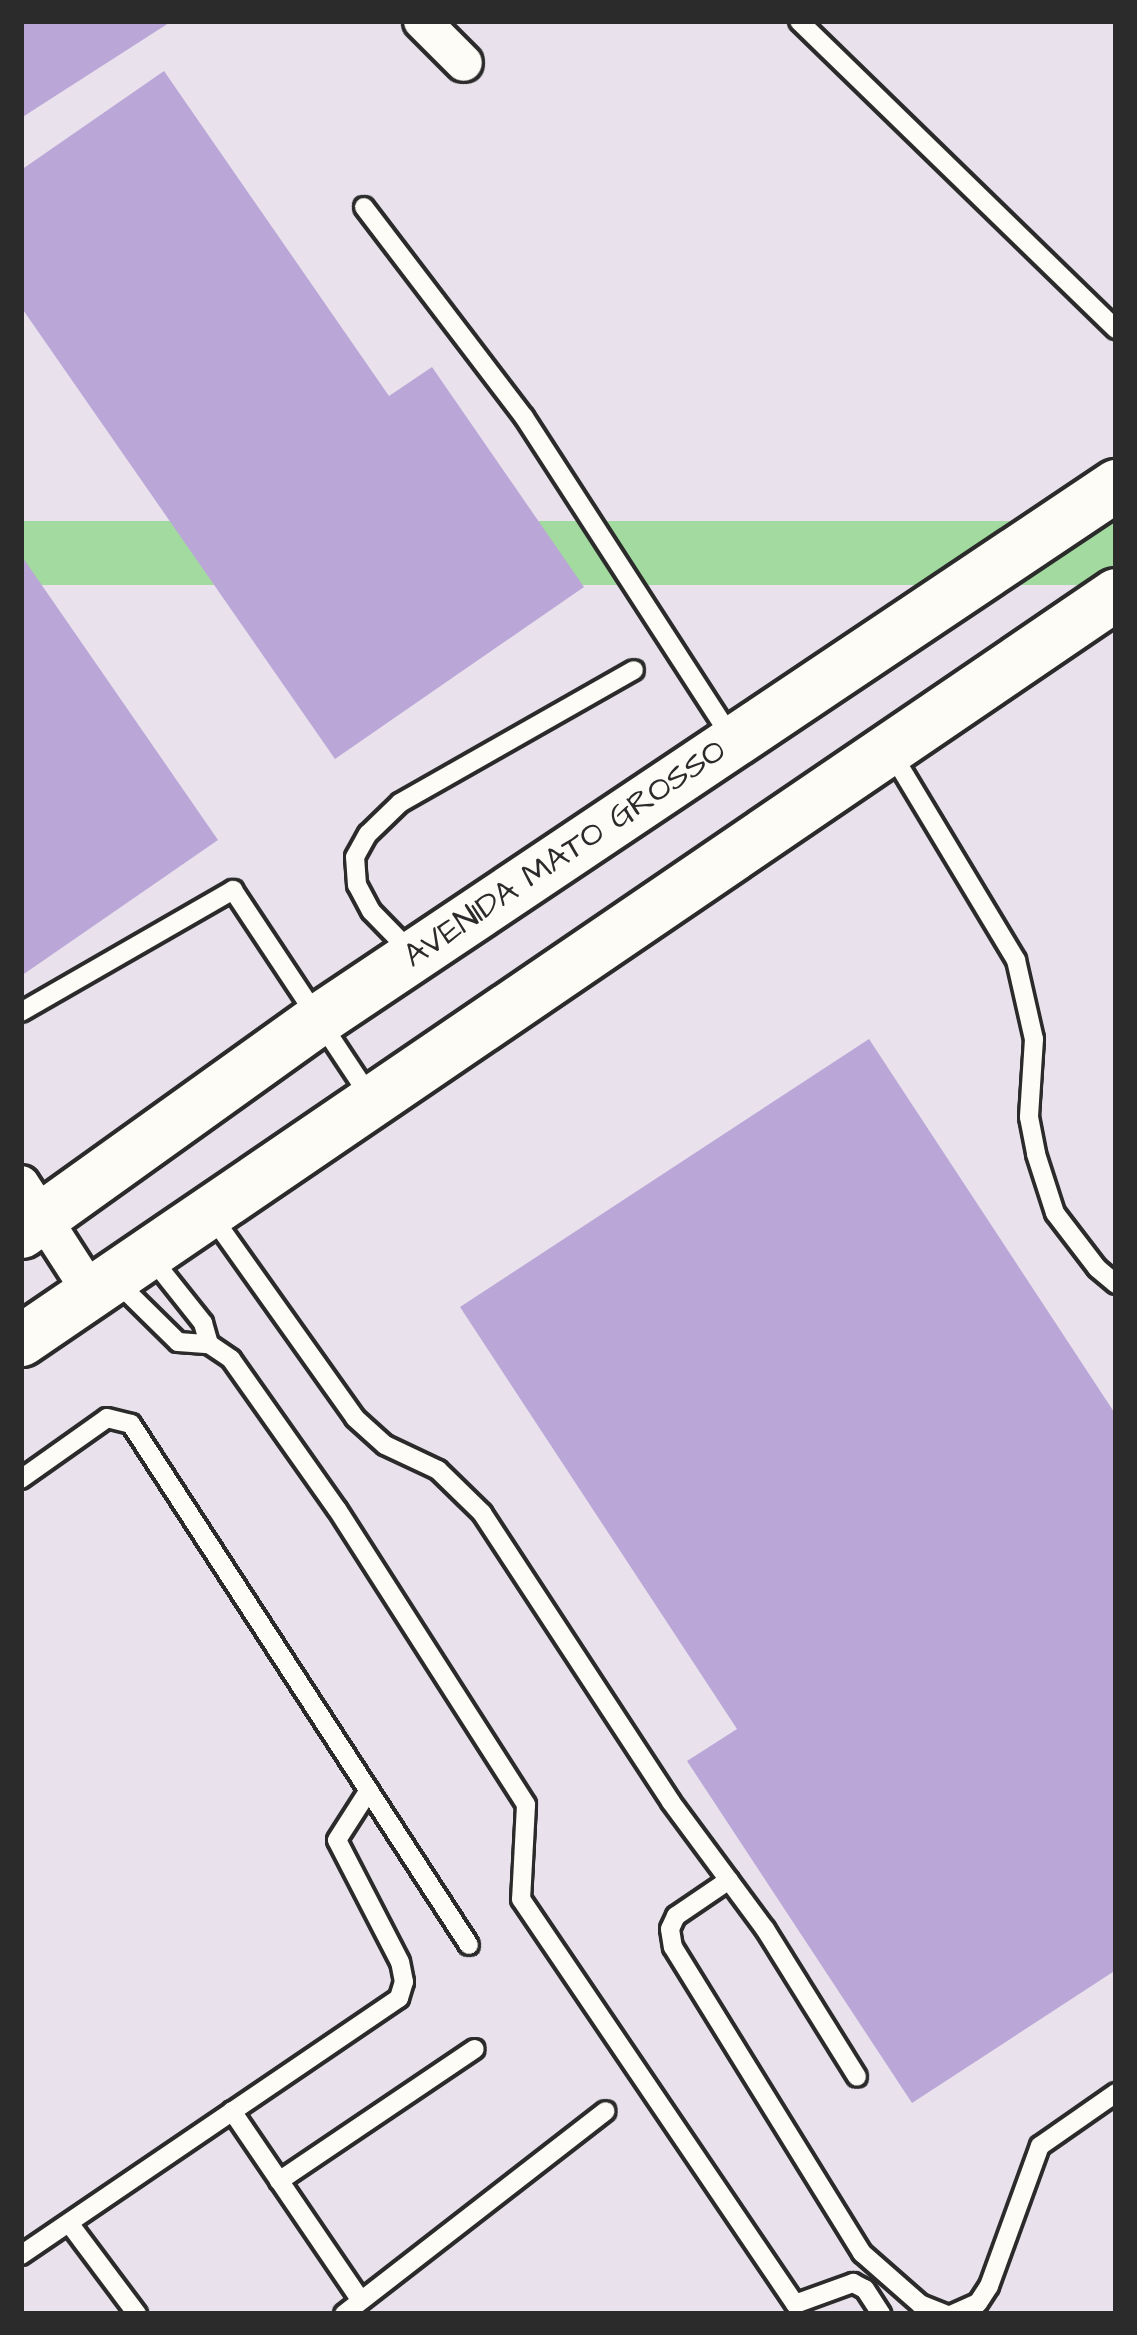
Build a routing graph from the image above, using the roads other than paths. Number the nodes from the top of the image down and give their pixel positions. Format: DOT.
graph roads {
  1 [pos="422,21"];
  2 [pos="799,21"];
  3 [pos="464,63"];
  4 [pos="364,207"];
  5 [pos="1116,329"];
  6 [pos="1116,485"];
  7 [pos="1116,594"];
  8 [pos="634,670"];
  9 [pos="733,742"];
  10 [pos="888,748"];
  11 [pos="414,955"];
  12 [pos="21,1012"];
  13 [pos="317,1020"];
  14 [pos="370,1098"];
  15 [pos="28,1210"];
  16 [pos="208,1210"];
  17 [pos="116,1273"];
  18 [pos="1116,1284"];
  19 [pos="21,1340"];
  20 [pos="209,1345"];
  21 [pos="21,1479"];
  22 [pos="369,1790"];
  23 [pos="729,1880"];
  24 [pos="470,1946"];
  25 [pos="475,2049"];
  26 [pos="857,2077"];
  27 [pos="1116,2093"];
  28 [pos="232,2111"];
  29 [pos="606,2111"];
  30 [pos="279,2181"];
  31 [pos="69,2223"];
  32 [pos="21,2255"];
  33 [pos="359,2298"];
  34 [pos="136,2314"];
  35 [pos="344,2314"];
  36 [pos="881,2314"];
  37 [pos="949,2314"];
  1 -- 3 [label="street"];
  2 -- 5 [label="lane"];
  4 -- 9 [label="lane"];
  6 -- 9 [label="main road, AVENIDA MATO GROSSO"];
  7 -- 10 [label="main road"];
  8 -- 11 [label="lane"];
  9 -- 11 [label="main road, AVENIDA MATO GROSSO"];
  10 -- 14 [label="main road"];
  10 -- 18 [label="lane"];
  11 -- 13 [label="main road, AVENIDA MATO GROSSO"];
  12 -- 13 [label="lane"];
  13 -- 14 [label="lane"];
  13 -- 15 [label="main road, AVENIDA MATO GROSSO"];
  14 -- 16 [label="main road"];
  15 -- 17 [label="street"];
  16 -- 17 [label="main road"];
  16 -- 23 [label="lane"];
  17 -- 19 [label="main road"];
  17 -- 20 [label="lane"];
  17 -- 20 [label="lane"];
  20 -- 36 [label="lane"];
  21 -- 22 [label="lane"];
  22 -- 24 [label="lane"];
  22 -- 28 [label="lane"];
  23 -- 26 [label="lane"];
  23 -- 37 [label="lane"];
  25 -- 30 [label="lane"];
  27 -- 37 [label="lane"];
  28 -- 30 [label="lane"];
  28 -- 31 [label="lane"];
  29 -- 33 [label="lane"];
  30 -- 33 [label="lane"];
  31 -- 32 [label="lane"];
  31 -- 34 [label="lane"];
  33 -- 35 [label="lane"];
}
